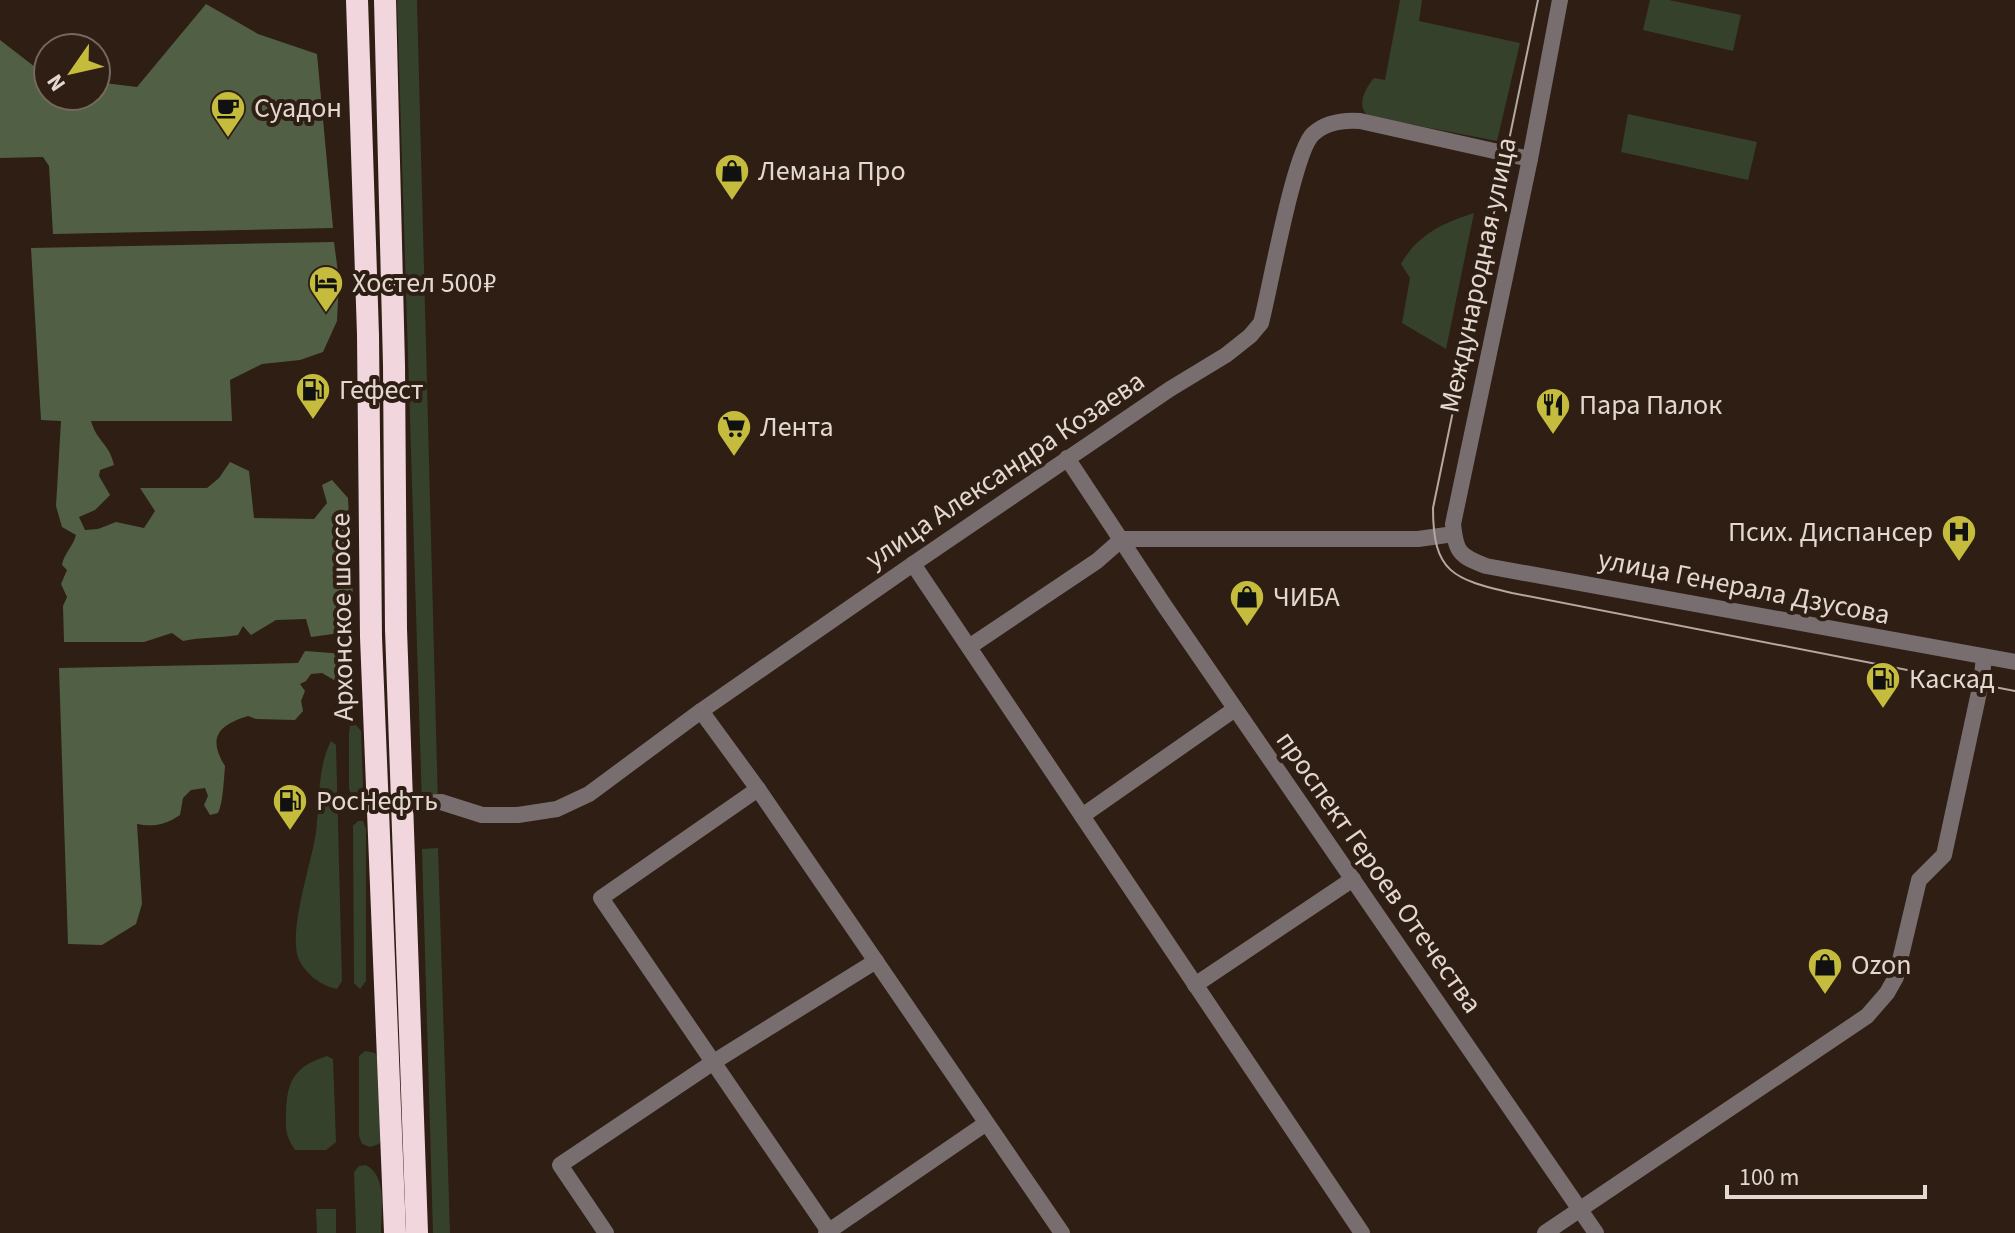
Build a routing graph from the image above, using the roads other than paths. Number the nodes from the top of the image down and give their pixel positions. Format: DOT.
graph roads {
  1 [pos="357,0"];
  2 [pos="385,0"];
  3 [pos="1560,0"];
  4 [pos="1530,159"];
  5 [pos="1067,458"];
  6 [pos="1454,534"];
  7 [pos="1122,539"];
  8 [pos="913,564"];
  9 [pos="969,647"];
  10 [pos="1984,658"];
  11 [pos="2015,662"];
  12 [pos="1235,709"];
  13 [pos="701,711"];
  14 [pos="758,789"];
  15 [pos="404,804"];
  16 [pos="378,805"];
  17 [pos="1082,816"];
  18 [pos="1353,879"];
  19 [pos="876,961"];
  20 [pos="1195,985"];
  21 [pos="712,1063"];
  22 [pos="985,1124"];
  23 [pos="1580,1209"];
  24 [pos="828,1232"];
  25 [pos="395,1233"];
  26 [pos="417,1233"];
  27 [pos="606,1233"];
  28 [pos="1062,1233"];
  29 [pos="1362,1233"];
  30 [pos="1545,1233"];
  31 [pos="1596,1233"];
  1 -- 16 [label="highway, Архонское шоссе"];
  2 -- 15 [label="highway, Архонское шоссе"];
  3 -- 4 [label="street, Международная улица"];
  4 -- 5 [label="street, улица Александра Козаева"];
  4 -- 6 [label="street, Международная улица"];
  5 -- 7 [label="street, проспект Героев Отечества"];
  5 -- 8 [label="street, улица Александра Козаева"];
  6 -- 7 [label="street"];
  6 -- 10 [label="street, улица Генерала Дзусова"];
  7 -- 9 [label="street"];
  7 -- 12 [label="street, проспект Героев Отечества"];
  8 -- 9 [label="street"];
  8 -- 13 [label="street, улица Александра Козаева"];
  9 -- 17 [label="street"];
  10 -- 11 [label="street, улица Генерала Дзусова"];
  10 -- 23 [label="street"];
  12 -- 17 [label="street"];
  12 -- 18 [label="street, проспект Героев Отечества"];
  13 -- 14 [label="street"];
  13 -- 15 [label="street, улица Александра Козаева"];
  14 -- 19 [label="street"];
  14 -- 21 [label="street"];
  15 -- 16 [label="street, улица Александра Козаева"];
  15 -- 26 [label="highway, Архонское шоссе"];
  16 -- 25 [label="highway, Архонское шоссе"];
  17 -- 20 [label="street"];
  18 -- 20 [label="street"];
  18 -- 23 [label="street, проспект Героев Отечества"];
  19 -- 21 [label="street"];
  19 -- 22 [label="street"];
  20 -- 29 [label="street"];
  21 -- 24 [label="street"];
  21 -- 27 [label="street"];
  22 -- 24 [label="street"];
  22 -- 28 [label="street"];
  23 -- 30 [label="street"];
  23 -- 31 [label="street, проспект Героев Отечества"];
}
